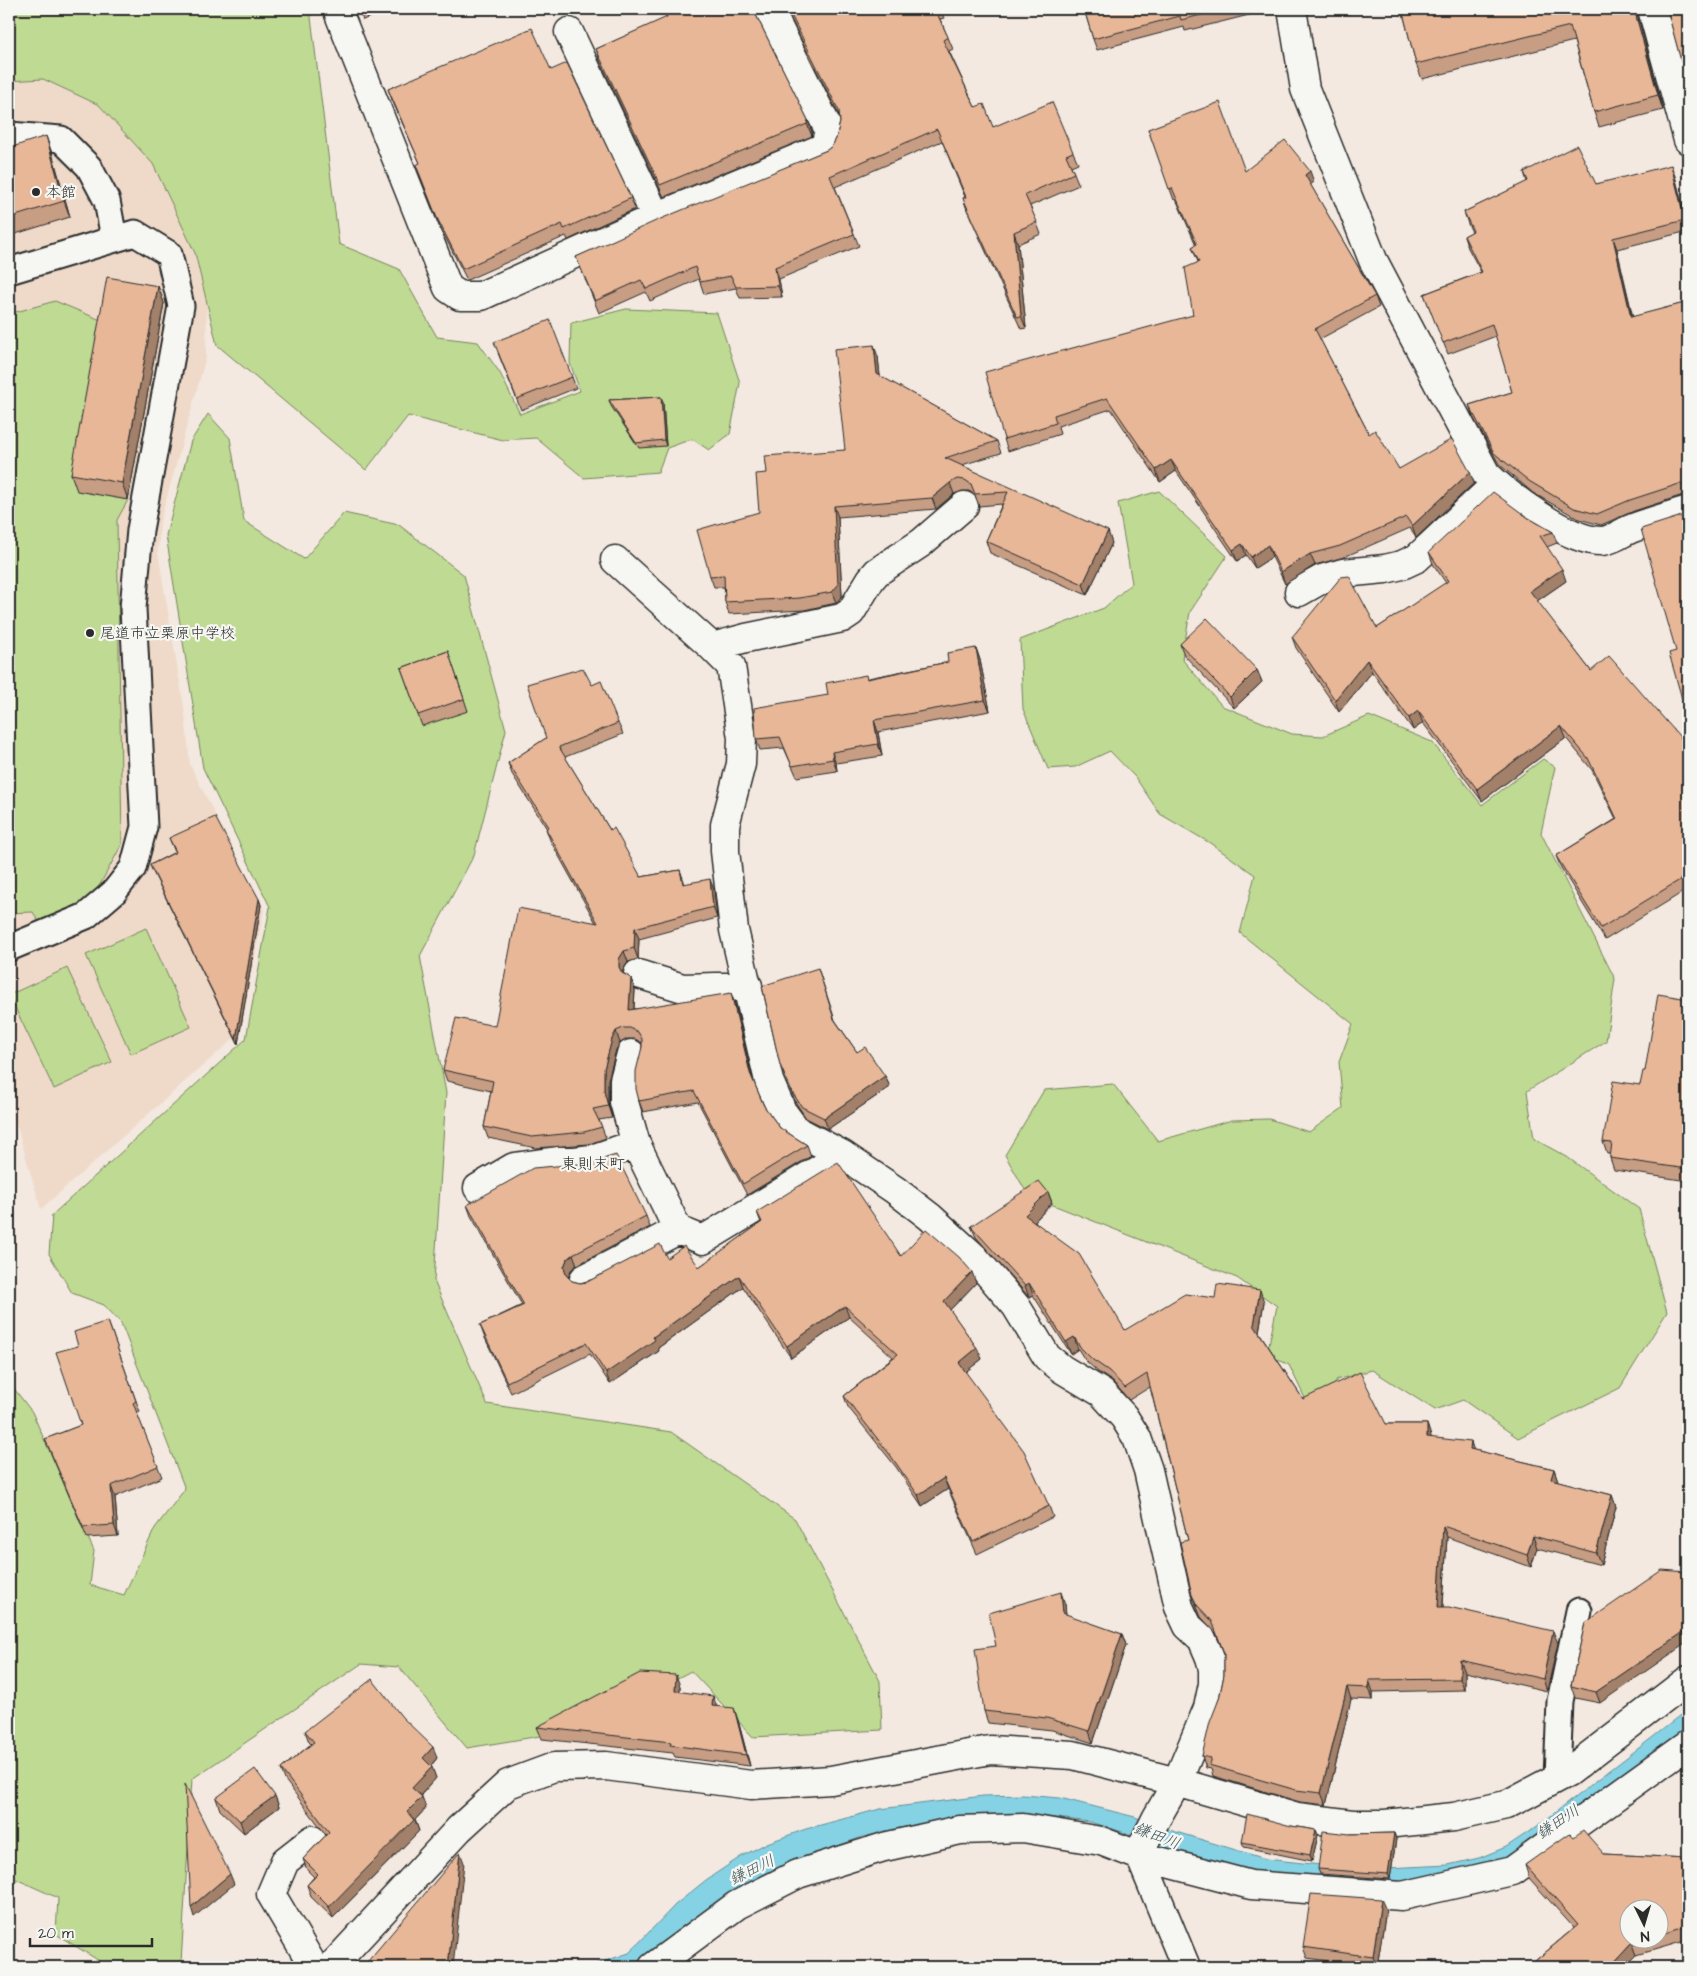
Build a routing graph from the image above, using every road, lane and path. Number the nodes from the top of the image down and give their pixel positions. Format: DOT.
graph roads {
  1 [pos="769,9"];
  2 [pos="1292,9"];
  3 [pos="1652,9"];
  4 [pos="339,14"];
  5 [pos="569,32"];
  6 [pos="9,135"];
  7 [pos="1688,140"];
  8 [pos="656,217"];
  9 [pos="114,238"];
  10 [pos="9,271"];
  11 [pos="1496,484"];
  12 [pos="964,506"];
  13 [pos="1688,510"];
  14 [pos="615,560"];
  15 [pos="1299,592"];
  16 [pos="712,647"];
  17 [pos="9,948"];
  18 [pos="638,974"];
  19 [pos="748,986"];
  20 [pos="631,1054"];
  21 [pos="636,1144"];
  22 [pos="843,1155"];
  23 [pos="478,1188"];
  24 [pos="678,1230"];
  25 [pos="584,1279"];
  26 [pos="1579,1611"];
  27 [pos="1688,1680"];
  28 [pos="1688,1744"];
  29 [pos="1557,1778"];
  30 [pos="1177,1782"];
  31 [pos="312,1840"];
  32 [pos="1141,1851"];
  33 [pos="314,1967"];
  34 [pos="331,1967"];
  35 [pos="653,1967"];
  36 [pos="1186,1967"];
  1 -- 8 [label="street"];
  2 -- 11 [label="street"];
  3 -- 7 [label="street"];
  4 -- 8 [label="street"];
  5 -- 8 [label="street"];
  6 -- 9 [label="lane"];
  9 -- 10 [label="lane"];
  9 -- 17 [label="lane"];
  11 -- 13 [label="street"];
  11 -- 15 [label="street"];
  12 -- 16 [label="street"];
  14 -- 16 [label="street"];
  16 -- 19 [label="street"];
  18 -- 19 [label="street"];
  19 -- 22 [label="street"];
  20 -- 21 [label="street"];
  21 -- 23 [label="street"];
  21 -- 24 [label="street"];
  22 -- 24 [label="street"];
  22 -- 30 [label="street"];
  24 -- 25 [label="street"];
  26 -- 29 [label="lane"];
  27 -- 29 [label="street"];
  28 -- 32 [label="street"];
  29 -- 30 [label="street"];
  30 -- 32 [label="street"];
  30 -- 34 [label="street"];
  31 -- 33 [label="street"];
  32 -- 35 [label="street"];
  32 -- 36 [label="street"];
}
